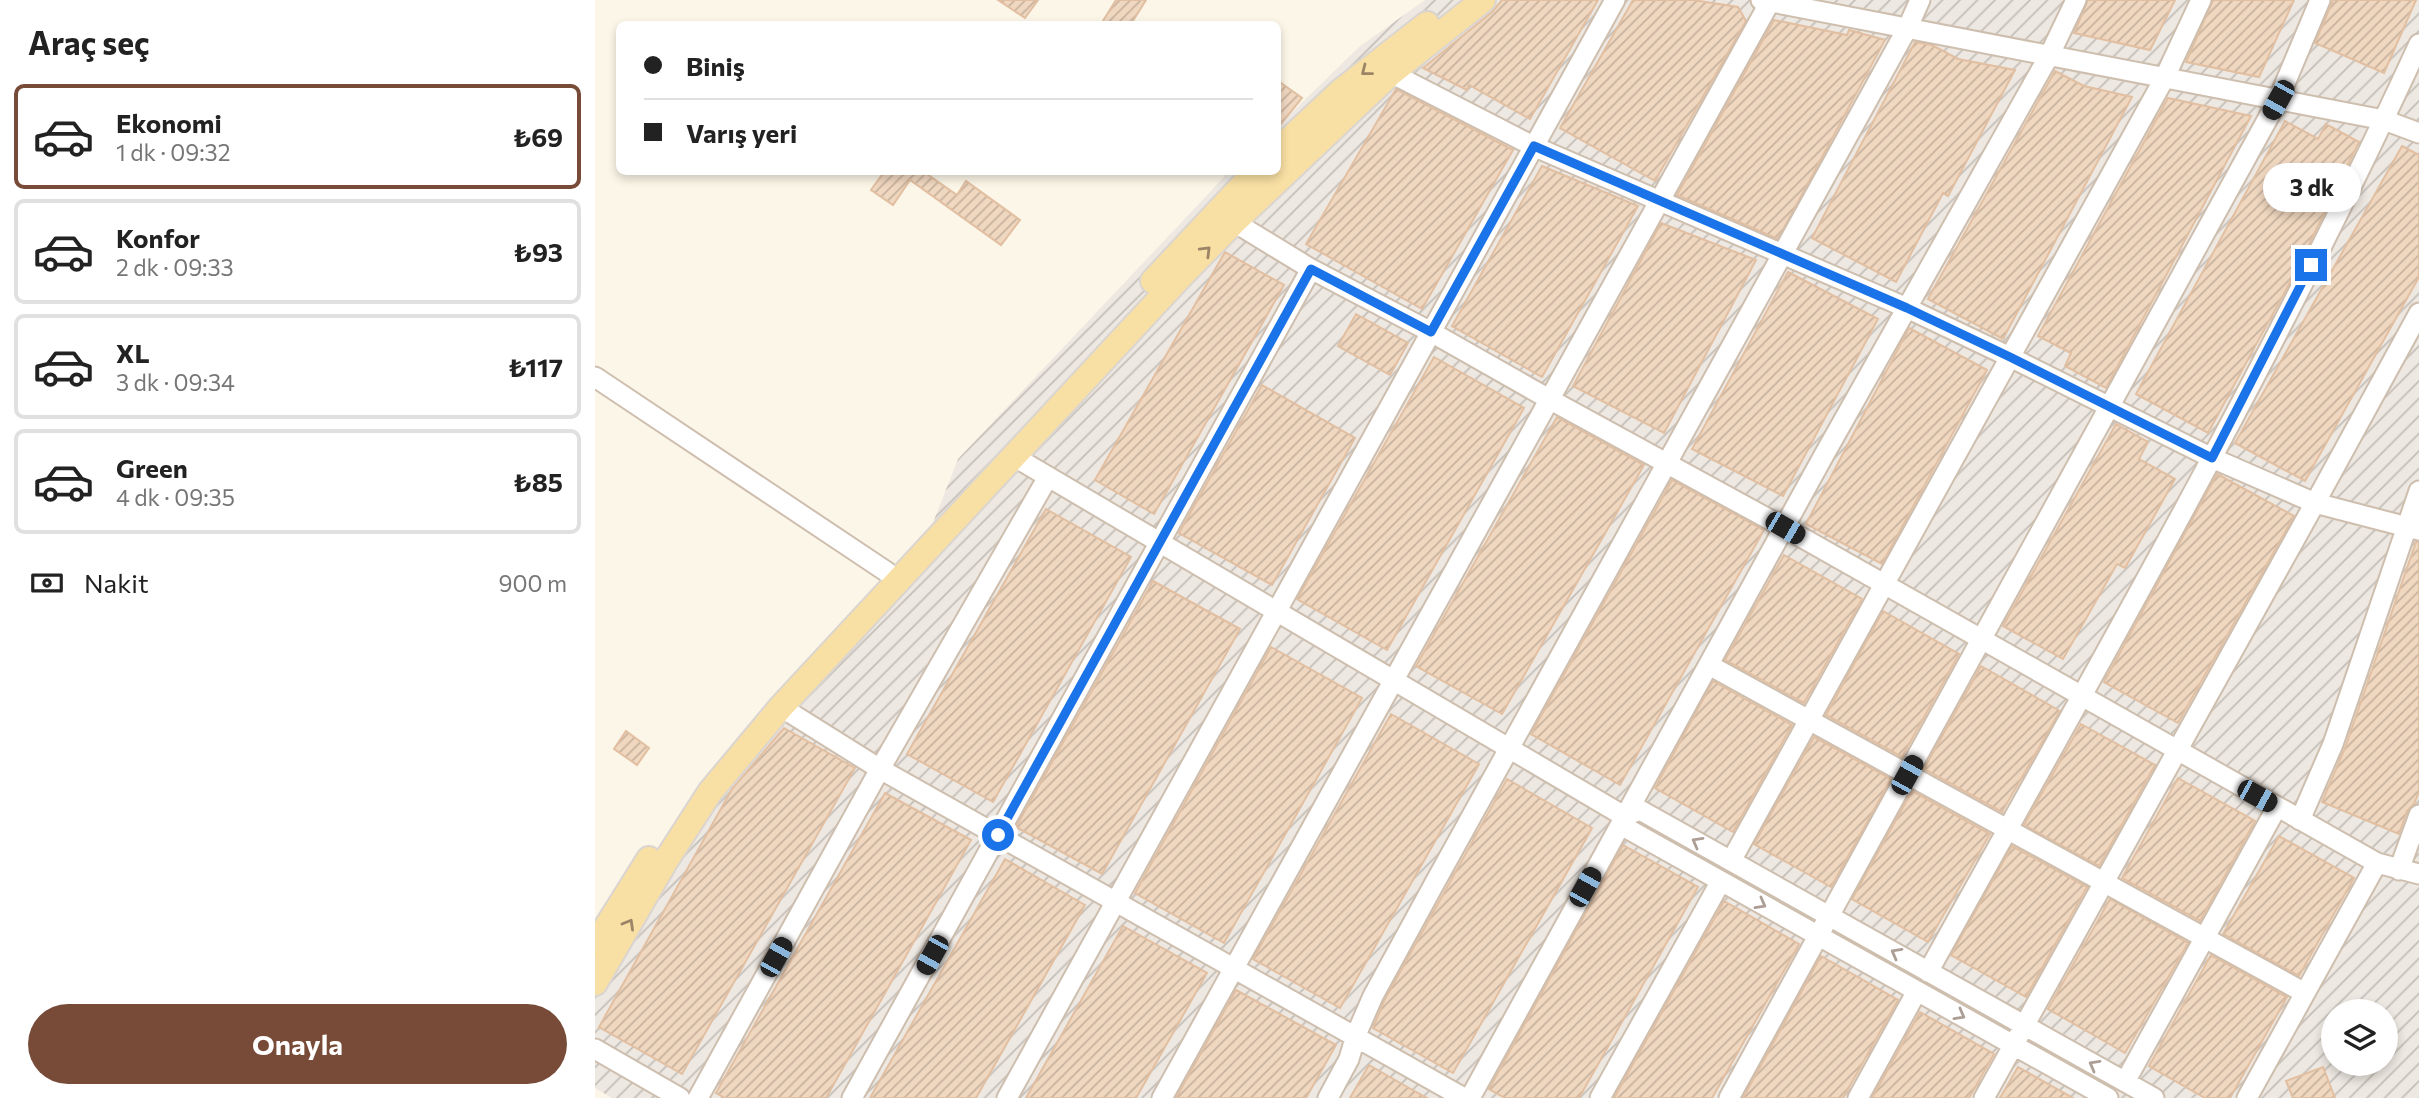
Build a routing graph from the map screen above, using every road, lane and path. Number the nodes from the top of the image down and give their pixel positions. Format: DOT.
graph roads {
  1 [pos="1458,0"];
  2 [pos="1483,0"];
  3 [pos="1615,0"];
  4 [pos="1920,0"];
  5 [pos="2076,0"];
  6 [pos="2201,0"];
  7 [pos="2320,0"];
  8 [pos="1767,1"];
  9 [pos="1908,27"];
  10 [pos="2419,44"];
  11 [pos="2050,54"];
  12 [pos="1391,73"];
  13 [pos="2164,79"];
  14 [pos="2278,100"];
  15 [pos="2384,120"];
  16 [pos="2419,133"];
  17 [pos="1281,146"];
  18 [pos="1534,146"];
  19 [pos="1252,175"];
  20 [pos="1659,201"];
  21 [pos="1234,222"];
  22 [pos="1785,254"];
  23 [pos="1311,269"];
  24 [pos="1907,308"];
  25 [pos="2419,313"];
  26 [pos="1431,332"];
  27 [pos="2010,357"];
  28 [pos="595,377"];
  29 [pos="1549,399"];
  30 [pos="2109,406"];
  31 [pos="1013,456"];
  32 [pos="2212,458"];
  33 [pos="1667,465"];
  34 [pos="1048,477"];
  35 [pos="2419,491"];
  36 [pos="2315,503"];
  37 [pos="1785,528"];
  38 [pos="2413,529"];
  39 [pos="1160,542"];
  40 [pos="887,572"];
  41 [pos="1884,584"];
  42 [pos="1276,611"];
  43 [pos="1982,641"];
  44 [pos="1709,665"];
  45 [pos="1394,680"];
  46 [pos="2080,697"];
  47 [pos="781,707"];
  48 [pos="1809,720"];
  49 [pos="1508,747"];
  50 [pos="2176,750"];
  51 [pos="880,769"];
  52 [pos="1907,775"];
  53 [pos="2277,807"];
  54 [pos="2419,815"];
  55 [pos="1624,816"];
  56 [pos="2300,820"];
  57 [pos="2007,829"];
  58 [pos="998,835"];
  59 [pos="1731,861"];
  60 [pos="2377,863"];
  61 [pos="2399,870"];
  62 [pos="2419,874"];
  63 [pos="1721,881"];
  64 [pos="2103,882"];
  65 [pos="1116,901"];
  66 [pos="1829,916"];
  67 [pos="1819,936"];
  68 [pos="2204,937"];
  69 [pos="595,945"];
  70 [pos="1234,968"];
  71 [pos="1928,972"];
  72 [pos="595,983"];
  73 [pos="1917,991"];
  74 [pos="2305,993"];
  75 [pos="2024,1026"];
  76 [pos="1356,1035"];
  77 [pos="2013,1045"];
  78 [pos="595,1049"];
  79 [pos="2125,1082"];
  80 [pos="680,1098"];
  81 [pos="698,1098"];
  82 [pos="852,1098"];
  83 [pos="1007,1098"];
  84 [pos="1162,1098"];
  85 [pos="1328,1098"];
  86 [pos="1464,1098"];
  87 [pos="1470,1098"];
  88 [pos="1600,1098"];
  89 [pos="1729,1098"];
  90 [pos="1858,1098"];
  91 [pos="1984,1098"];
  92 [pos="2108,1098"];
  93 [pos="2154,1098"];
  94 [pos="2247,1098"];
  1 -- 17 [label="main road, one-way"];
  2 -- 12 [label="main road"];
  3 -- 18 [label="street"];
  4 -- 9 [label="street"];
  5 -- 11 [label="street"];
  6 -- 13 [label="street"];
  7 -- 14 [label="street"];
  8 -- 9 [label="street"];
  8 -- 20 [label="street"];
  9 -- 11 [label="street"];
  9 -- 22 [label="street"];
  10 -- 15 [label="street"];
  11 -- 13 [label="street"];
  11 -- 24 [label="street"];
  12 -- 18 [label="street"];
  12 -- 21 [label="main road"];
  13 -- 14 [label="street"];
  13 -- 27 [label="street"];
  14 -- 15 [label="street"];
  14 -- 30 [label="street"];
  15 -- 16 [label="street"];
  15 -- 32 [label="street"];
  18 -- 20 [label="street"];
  18 -- 26 [label="street"];
  19 -- 40 [label="main road"];
  20 -- 22 [label="street"];
  20 -- 29 [label="street"];
  21 -- 23 [label="street"];
  31 -- 21 [label="main road, one-way"];
  22 -- 24 [label="street"];
  22 -- 33 [label="street"];
  23 -- 26 [label="street"];
  23 -- 39 [label="street"];
  24 -- 27 [label="street"];
  24 -- 37 [label="street"];
  25 -- 36 [label="street"];
  26 -- 29 [label="street"];
  26 -- 42 [label="street"];
  27 -- 30 [label="street"];
  27 -- 41 [label="street"];
  28 -- 40 [label="street"];
  29 -- 33 [label="street"];
  29 -- 45 [label="street"];
  30 -- 32 [label="street"];
  30 -- 43 [label="street"];
  31 -- 34 [label="street"];
  31 -- 47 [label="main road"];
  32 -- 36 [label="street"];
  32 -- 46 [label="street"];
  33 -- 37 [label="street"];
  33 -- 49 [label="street"];
  34 -- 39 [label="street"];
  34 -- 51 [label="street"];
  35 -- 38 [label="street"];
  36 -- 38 [label="street"];
  36 -- 50 [label="street"];
  37 -- 41 [label="street"];
  37 -- 44 [label="street"];
  38 -- 56 [label="street"];
  39 -- 42 [label="street"];
  39 -- 58 [label="street"];
  40 -- 69 [label="main road"];
  41 -- 43 [label="street"];
  41 -- 48 [label="street"];
  42 -- 45 [label="street"];
  42 -- 65 [label="street"];
  43 -- 46 [label="street"];
  43 -- 52 [label="street"];
  44 -- 48 [label="street"];
  44 -- 55 [label="street"];
  45 -- 49 [label="street"];
  45 -- 70 [label="street"];
  46 -- 50 [label="street"];
  46 -- 57 [label="street"];
  47 -- 51 [label="street"];
  72 -- 47 [label="main road, one-way"];
  48 -- 52 [label="street"];
  48 -- 59 [label="street"];
  49 -- 55 [label="street"];
  49 -- 76 [label="street"];
  50 -- 53 [label="street"];
  50 -- 64 [label="street"];
  51 -- 58 [label="street"];
  51 -- 81 [label="street"];
  52 -- 57 [label="street"];
  52 -- 66 [label="street"];
  53 -- 56 [label="street"];
  53 -- 68 [label="street"];
  54 -- 61 [label="street"];
  59 -- 55 [label="street, one-way"];
  55 -- 63 [label="street"];
  55 -- 87 [label="street"];
  56 -- 60 [label="street"];
  57 -- 64 [label="street"];
  57 -- 71 [label="street"];
  58 -- 65 [label="street"];
  58 -- 82 [label="street"];
  59 -- 66 [label="street"];
  60 -- 61 [label="street"];
  60 -- 74 [label="street"];
  61 -- 62 [label="street"];
  63 -- 67 [label="street, one-way"];
  63 -- 88 [label="street"];
  64 -- 68 [label="street"];
  64 -- 75 [label="street"];
  65 -- 70 [label="street"];
  65 -- 83 [label="street"];
  66 -- 67 [label="street"];
  71 -- 66 [label="street, one-way"];
  67 -- 73 [label="street"];
  67 -- 89 [label="street"];
  68 -- 74 [label="street"];
  68 -- 79 [label="street"];
  70 -- 76 [label="street"];
  70 -- 84 [label="street"];
  71 -- 75 [label="street"];
  73 -- 77 [label="street, one-way"];
  73 -- 90 [label="street"];
  74 -- 94 [label="street"];
  75 -- 77 [label="street"];
  79 -- 75 [label="street, one-way"];
  76 -- 85 [label="street"];
  76 -- 86 [label="street"];
  77 -- 91 [label="street"];
  77 -- 92 [label="street"];
  78 -- 80 [label="street"];
  79 -- 93 [label="street"];
}
